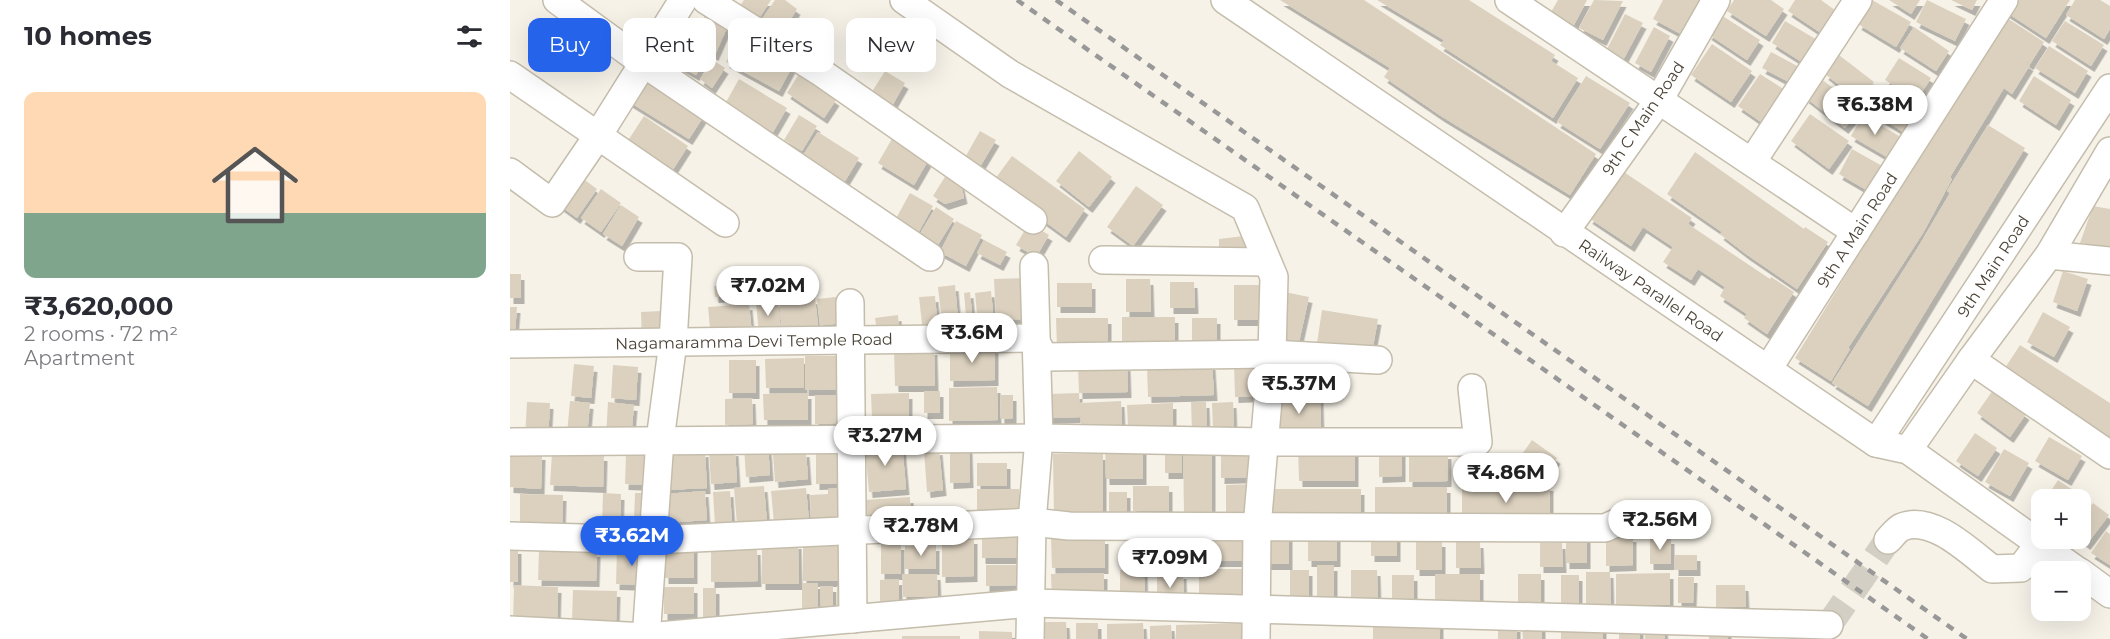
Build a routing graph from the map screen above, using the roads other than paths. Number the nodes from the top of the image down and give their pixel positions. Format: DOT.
graph roads {
  1 [pos="557,0"];
  2 [pos="682,0"];
  3 [pos="706,0"];
  4 [pos="904,0"];
  5 [pos="1225,0"];
  6 [pos="1509,0"];
  7 [pos="1716,0"];
  8 [pos="1858,0"];
  9 [pos="2004,0"];
  10 [pos="670,18"];
  11 [pos="623,48"];
  12 [pos="636,72"];
  13 [pos="657,72"];
  14 [pos="510,75"];
  15 [pos="2110,88"];
  16 [pos="1659,100"];
  17 [pos="597,137"];
  18 [pos="2110,151"];
  19 [pos="1752,162"];
  20 [pos="510,172"];
  21 [pos="1033,220"];
  22 [pos="725,223"];
  23 [pos="1856,232"];
  24 [pos="1564,233"];
  25 [pos="2049,255"];
  26 [pos="638,257"];
  27 [pos="930,257"];
  28 [pos="1103,260"];
  29 [pos="2110,261"];
  30 [pos="1267,262"];
  31 [pos="1034,266"];
  32 [pos="850,303"];
  33 [pos="1034,338"];
  34 [pos="850,340"];
  35 [pos="673,342"];
  36 [pos="510,344"];
  37 [pos="1272,354"];
  38 [pos="1378,360"];
  39 [pos="1971,360"];
  40 [pos="1768,369"];
  41 [pos="1472,388"];
  42 [pos="851,438"];
  43 [pos="1039,438"];
  44 [pos="660,440"];
  45 [pos="510,442"];
  46 [pos="1265,442"];
  47 [pos="1876,443"];
  48 [pos="1908,450"];
  49 [pos="2110,455"];
  50 [pos="1632,516"];
  51 [pos="1032,522"];
  52 [pos="1257,527"];
  53 [pos="852,530"];
  54 [pos="510,536"];
  55 [pos="2031,537"];
  56 [pos="654,540"];
  57 [pos="1888,540"];
  58 [pos="2035,549"];
  59 [pos="2048,549"];
  60 [pos="2065,561"];
  61 [pos="2091,580"];
  62 [pos="2110,594"];
  63 [pos="1031,603"];
  64 [pos="1257,610"];
  65 [pos="853,619"];
  66 [pos="510,630"];
  67 [pos="646,638"];
  68 [pos="1030,639"];
  69 [pos="1256,639"];
  70 [pos="1819,639"];
  1 -- 11 [label="street"];
  2 -- 10 [label="street"];
  3 -- 21 [label="street"];
  4 -- 30 [label="street"];
  5 -- 24 [label="street, Railway Parallel Road"];
  6 -- 16 [label="street"];
  7 -- 16 [label="street, 9th C Main Road"];
  8 -- 19 [label="street"];
  9 -- 23 [label="street, 9th A Main Road"];
  12 -- 17 [label="street"];
  13 -- 27 [label="street"];
  14 -- 17 [label="street"];
  15 -- 47 [label="street, 9th Main Road"];
  16 -- 19 [label="street"];
  16 -- 24 [label="street, 9th C Main Road"];
  17 -- 20 [label="street"];
  17 -- 22 [label="street"];
  18 -- 25 [label="street"];
  19 -- 23 [label="street"];
  23 -- 40 [label="street, 9th A Main Road"];
  24 -- 40 [label="street, Railway Parallel Road"];
  25 -- 29 [label="street"];
  25 -- 39 [label="street"];
  26 -- 35 [label="street"];
  28 -- 30 [label="street"];
  30 -- 37 [label="street"];
  31 -- 33 [label="street"];
  32 -- 34 [label="street"];
  33 -- 34 [label="street, Nagamaramma Devi Temple Road"];
  33 -- 37 [label="street"];
  33 -- 43 [label="street"];
  34 -- 35 [label="street, Nagamaramma Devi Temple Road"];
  34 -- 42 [label="street"];
  35 -- 36 [label="street, Nagamaramma Devi Temple Road"];
  35 -- 44 [label="street"];
  37 -- 38 [label="street"];
  37 -- 46 [label="street"];
  39 -- 48 [label="street"];
  39 -- 49 [label="street"];
  40 -- 47 [label="street, Railway Parallel Road"];
  41 -- 46 [label="street"];
  42 -- 43 [label="street"];
  42 -- 44 [label="street"];
  42 -- 53 [label="street"];
  43 -- 46 [label="street"];
  43 -- 51 [label="street"];
  44 -- 45 [label="street"];
  44 -- 56 [label="street"];
  46 -- 52 [label="street"];
  47 -- 48 [label="street, Railway Parallel Road"];
  48 -- 55 [label="street, Railway Parallel Road"];
  50 -- 52 [label="street"];
  51 -- 52 [label="street"];
  51 -- 53 [label="street"];
  51 -- 63 [label="street"];
  52 -- 64 [label="street"];
  53 -- 56 [label="street"];
  53 -- 65 [label="street"];
  54 -- 56 [label="street"];
  56 -- 67 [label="street"];
  57 -- 58 [label="street"];
  59 -- 60 [label="street, Railway Parallel Road"];
  61 -- 62 [label="street, Railway Parallel Road"];
  63 -- 64 [label="street"];
  63 -- 65 [label="street"];
  63 -- 68 [label="street"];
  64 -- 69 [label="street"];
  64 -- 70 [label="street"];
  65 -- 67 [label="street"];
  66 -- 67 [label="street"];
}
